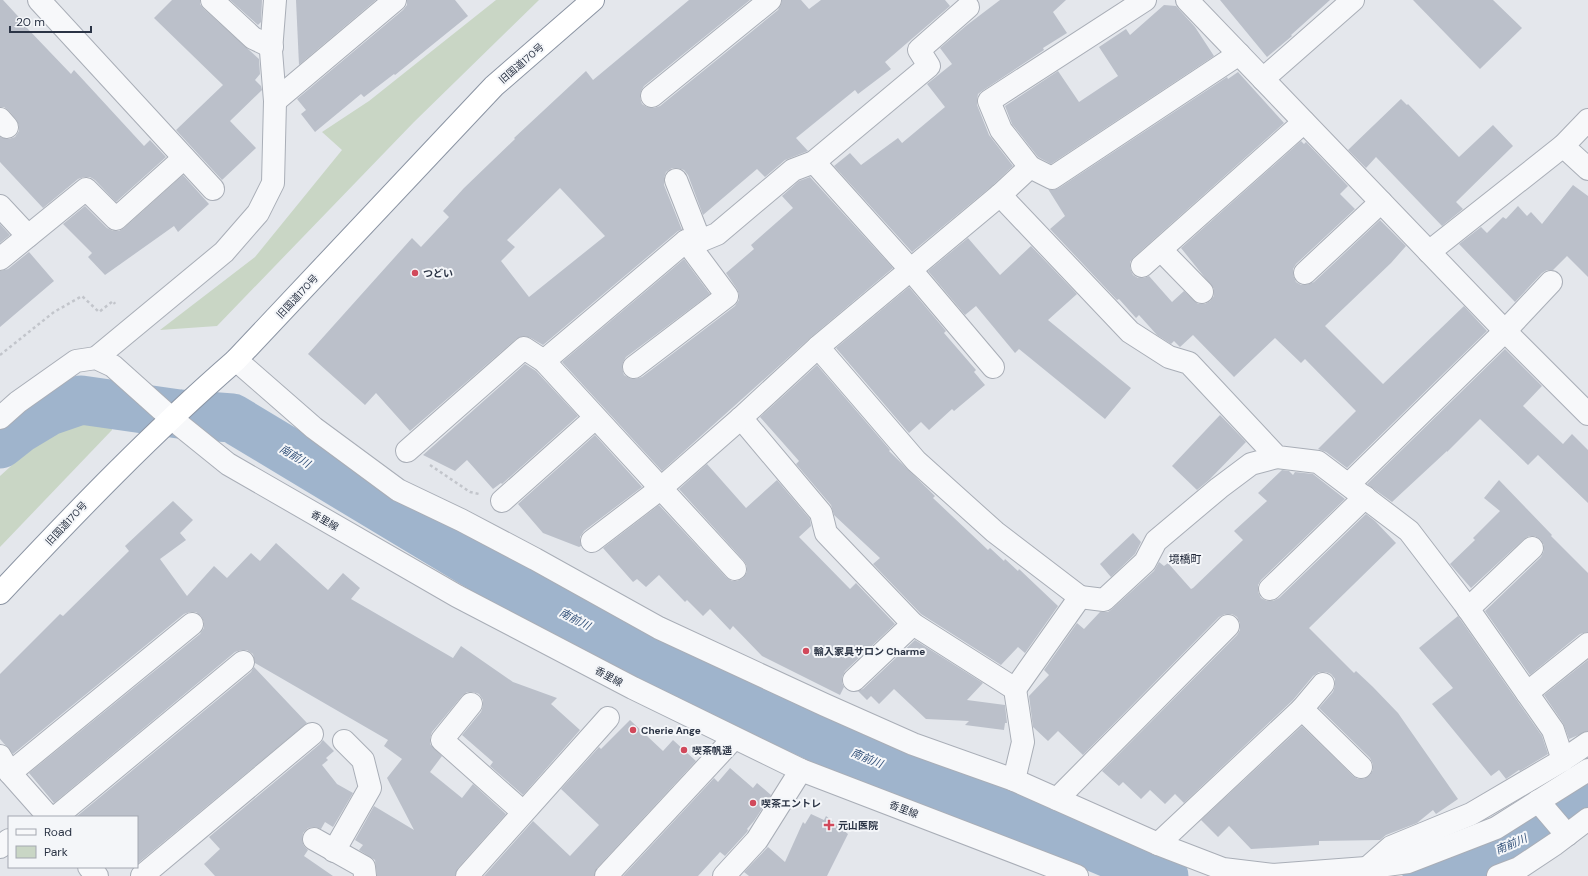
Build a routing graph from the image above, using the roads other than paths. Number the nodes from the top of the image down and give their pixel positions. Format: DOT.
graph roads {
  1 [pos="39,0"];
  2 [pos="212,0"];
  3 [pos="275,0"];
  4 [pos="395,0"];
  5 [pos="593,0"];
  6 [pos="770,0"];
  7 [pos="1145,0"];
  8 [pos="1188,0"];
  9 [pos="1353,0"];
  10 [pos="969,2"];
  11 [pos="272,47"];
  12 [pos="1239,54"];
  13 [pos="1263,79"];
  14 [pos="652,96"];
  15 [pos="275,101"];
  16 [pos="1588,120"];
  17 [pos="1304,122"];
  18 [pos="1563,146"];
  19 [pos="184,158"];
  20 [pos="814,162"];
  21 [pos="1030,166"];
  22 [pos="1588,169"];
  23 [pos="676,180"];
  24 [pos="213,189"];
  25 [pos="1000,194"];
  26 [pos="1381,202"];
  27 [pos="0,206"];
  28 [pos="28,236"];
  29 [pos="693,241"];
  30 [pos="1161,250"];
  31 [pos="1429,252"];
  32 [pos="0,259"];
  33 [pos="1142,266"];
  34 [pos="910,269"];
  35 [pos="1305,272"];
  36 [pos="1551,282"];
  37 [pos="1202,292"];
  38 [pos="1505,331"];
  39 [pos="818,347"];
  40 [pos="96,358"];
  41 [pos="236,360"];
  42 [pos="544,361"];
  43 [pos="634,367"];
  44 [pos="993,367"];
  45 [pos="1588,414"];
  46 [pos="0,418"];
  47 [pos="171,418"];
  48 [pos="595,418"];
  49 [pos="741,418"];
  50 [pos="408,451"];
  51 [pos="1277,457"];
  52 [pos="660,489"];
  53 [pos="1357,490"];
  54 [pos="502,501"];
  55 [pos="592,541"];
  56 [pos="1532,548"];
  57 [pos="735,569"];
  58 [pos="1270,588"];
  59 [pos="0,593"];
  60 [pos="1080,597"];
  61 [pos="1468,609"];
  62 [pos="192,624"];
  63 [pos="913,624"];
  64 [pos="1228,626"];
  65 [pos="1588,644"];
  66 [pos="243,662"];
  67 [pos="854,680"];
  68 [pos="1323,684"];
  69 [pos="1015,689"];
  70 [pos="1527,693"];
  71 [pos="471,704"];
  72 [pos="1302,709"];
  73 [pos="608,718"];
  74 [pos="312,734"];
  75 [pos="734,738"];
  76 [pos="344,740"];
  77 [pos="1588,744"];
  78 [pos="1563,760"];
  79 [pos="5,764"];
  80 [pos="1361,767"];
  81 [pos="801,770"];
  82 [pos="1588,770"];
  83 [pos="1014,780"];
  84 [pos="1057,799"];
  85 [pos="1538,801"];
  86 [pos="523,812"];
  87 [pos="46,816"];
  88 [pos="1588,820"];
  89 [pos="1567,835"];
  90 [pos="314,839"];
  91 [pos="8,841"];
  92 [pos="1158,844"];
  93 [pos="0,847"];
  94 [pos="334,851"];
  95 [pos="90,868"];
  96 [pos="1033,868"];
  97 [pos="1367,872"];
  98 [pos="97,876"];
  99 [pos="142,876"];
  100 [pos="364,876"];
  101 [pos="467,876"];
  102 [pos="606,876"];
  103 [pos="724,876"];
  104 [pos="1077,876"];
  105 [pos="1498,876"];
  1 -- 19 [label="street"];
  2 -- 11 [label="street"];
  3 -- 11 [label="street"];
  4 -- 15 [label="street"];
  5 -- 41 [label="highway, 旧国道170号"];
  6 -- 14 [label="street"];
  7 -- 21 [label="street"];
  8 -- 12 [label="street"];
  9 -- 13 [label="street"];
  10 -- 20 [label="street"];
  11 -- 15 [label="street"];
  12 -- 13 [label="street"];
  12 -- 21 [label="street"];
  13 -- 17 [label="street"];
  15 -- 40 [label="street"];
  16 -- 18 [label="street"];
  17 -- 26 [label="street"];
  17 -- 30 [label="street"];
  18 -- 22 [label="street"];
  18 -- 31 [label="street"];
  19 -- 24 [label="street"];
  19 -- 28 [label="street"];
  20 -- 29 [label="street"];
  20 -- 34 [label="street"];
  21 -- 25 [label="street"];
  23 -- 29 [label="street"];
  25 -- 34 [label="street"];
  25 -- 51 [label="street"];
  26 -- 31 [label="street"];
  26 -- 35 [label="street"];
  27 -- 28 [label="street"];
  28 -- 32 [label="street"];
  29 -- 42 [label="street"];
  29 -- 43 [label="street"];
  30 -- 33 [label="street"];
  30 -- 37 [label="street"];
  31 -- 38 [label="street"];
  34 -- 39 [label="street"];
  34 -- 44 [label="street"];
  36 -- 38 [label="street"];
  38 -- 45 [label="street"];
  38 -- 53 [label="street"];
  39 -- 49 [label="street"];
  39 -- 60 [label="street"];
  40 -- 46 [label="street"];
  40 -- 47 [label="street, 香里線"];
  41 -- 47 [label="highway, 旧国道170号"];
  41 -- 83 [label="street"];
  42 -- 48 [label="street"];
  42 -- 50 [label="street"];
  47 -- 59 [label="highway, 旧国道170号"];
  47 -- 75 [label="street, 香里線"];
  48 -- 52 [label="street"];
  48 -- 54 [label="street"];
  49 -- 52 [label="street"];
  49 -- 63 [label="street"];
  51 -- 53 [label="street"];
  51 -- 60 [label="street"];
  52 -- 55 [label="street"];
  52 -- 57 [label="street"];
  53 -- 58 [label="street"];
  53 -- 61 [label="street"];
  56 -- 61 [label="street"];
  60 -- 69 [label="street"];
  61 -- 70 [label="street"];
  62 -- 79 [label="street"];
  63 -- 67 [label="street"];
  63 -- 69 [label="street"];
  64 -- 84 [label="street"];
  65 -- 70 [label="street"];
  66 -- 87 [label="street"];
  68 -- 72 [label="street"];
  69 -- 83 [label="street"];
  70 -- 78 [label="street"];
  71 -- 86 [label="street"];
  72 -- 80 [label="street"];
  72 -- 92 [label="street"];
  73 -- 86 [label="street"];
  74 -- 99 [label="street"];
  75 -- 81 [label="street, 香里線"];
  75 -- 102 [label="street"];
  76 -- 94 [label="street"];
  77 -- 78 [label="street"];
  78 -- 97 [label="street"];
  79 -- 87 [label="street"];
  81 -- 96 [label="street, 香里線"];
  81 -- 103 [label="street"];
  82 -- 85 [label="street"];
  83 -- 84 [label="street"];
  84 -- 92 [label="street"];
  85 -- 89 [label="street"];
  85 -- 97 [label="street"];
  86 -- 101 [label="street"];
  88 -- 89 [label="street"];
  89 -- 105 [label="street"];
  90 -- 94 [label="street"];
  91 -- 93 [label="street"];
  92 -- 97 [label="street"];
  94 -- 100 [label="street"];
  95 -- 98 [label="street"];
  96 -- 104 [label="street, 香里線"];
}
